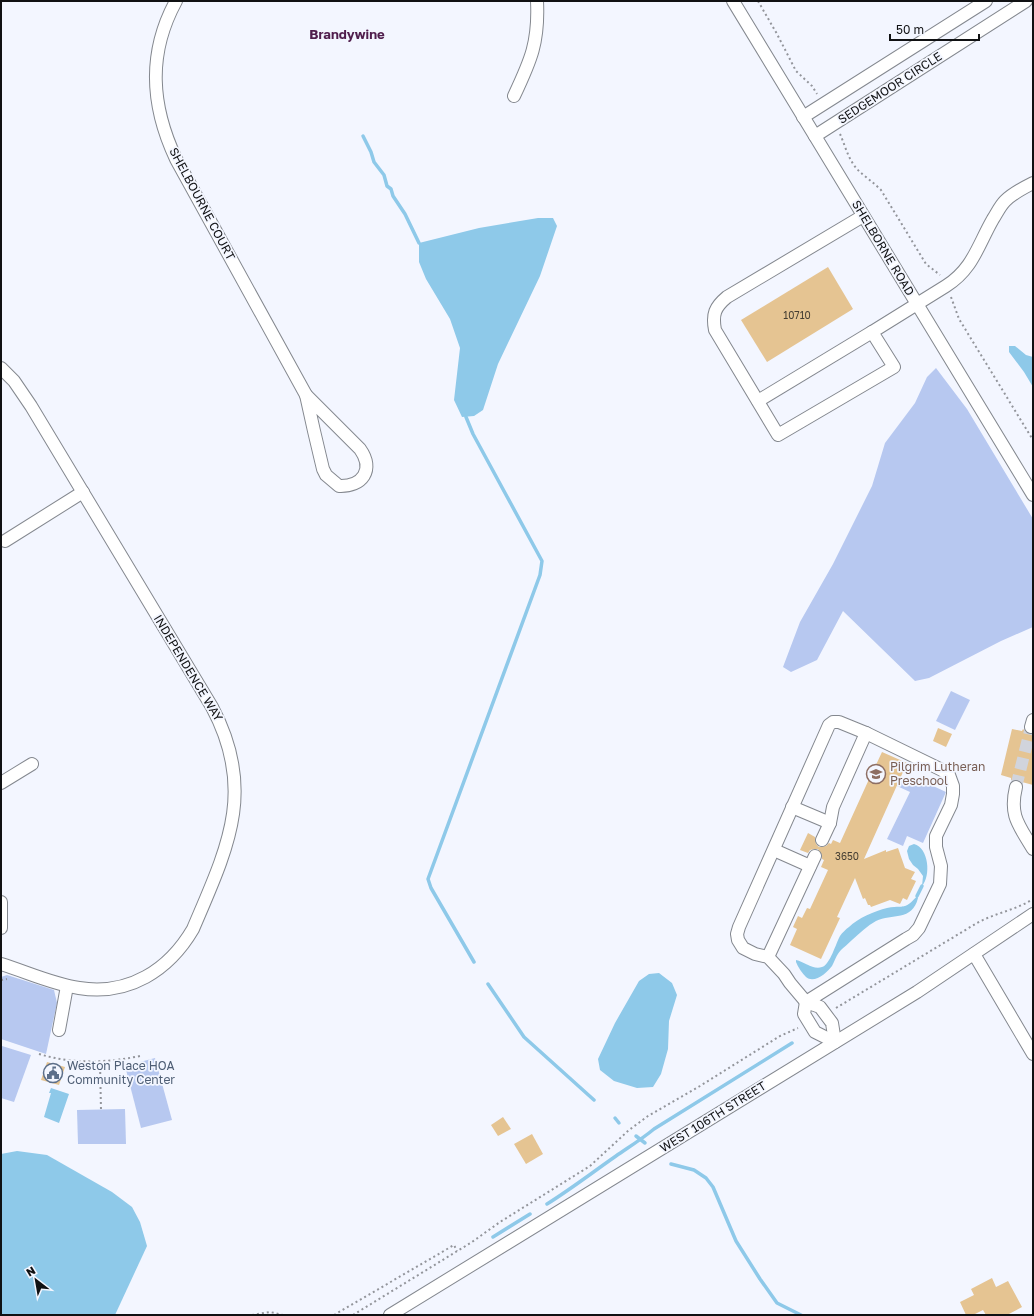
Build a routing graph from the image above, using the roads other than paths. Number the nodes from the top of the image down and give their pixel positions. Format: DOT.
graph roads {
  1 [pos="176,1"];
  2 [pos="537,1"];
  3 [pos="733,1"];
  4 [pos="986,1"];
  5 [pos="1026,1"];
  6 [pos="873,73"];
  7 [pos="885,91"];
  8 [pos="514,96"];
  9 [pos="803,117"];
  10 [pos="815,136"];
  11 [pos="1033,183"];
  12 [pos="863,216"];
  13 [pos="916,304"];
  14 [pos="872,332"];
  15 [pos="1,368"];
  16 [pos="306,395"];
  17 [pos="758,401"];
  18 [pos="83,492"];
  19 [pos="1033,495"];
  20 [pos="5,541"];
  21 [pos="866,733"];
  22 [pos="32,764"];
  23 [pos="1,783"];
  24 [pos="1016,786"];
  25 [pos="792,807"];
  26 [pos="830,823"];
  27 [pos="822,840"];
  28 [pos="1033,849"];
  29 [pos="774,850"];
  30 [pos="1,902"];
  31 [pos="1033,914"];
  32 [pos="1,928"];
  33 [pos="974,954"];
  34 [pos="768,957"];
  35 [pos="1,964"];
  36 [pos="67,986"];
  37 [pos="806,1002"];
  38 [pos="59,1030"];
  39 [pos="835,1042"];
  40 [pos="1033,1054"];
  41 [pos="390,1315"];
  1 -- 16 [label="street, SHELBOURNE COURT"];
  2 -- 8 [label="street"];
  3 -- 9 [label="street, SHELBORNE ROAD"];
  4 -- 6 [label="street, SEDGEMOOR CIRCLE"];
  5 -- 7 [label="street, SEDGEMOOR CIRCLE"];
  6 -- 7 [label="street"];
  6 -- 9 [label="street, SEDGEMOOR CIRCLE"];
  7 -- 10 [label="street, SEDGEMOOR CIRCLE"];
  9 -- 10 [label="street, SHELBORNE ROAD"];
  10 -- 12 [label="street, SHELBORNE ROAD"];
  11 -- 13 [label="street"];
  12 -- 13 [label="street, SHELBORNE ROAD"];
  12 -- 17 [label="street"];
  13 -- 14 [label="street"];
  13 -- 19 [label="street, SHELBORNE ROAD"];
  14 -- 17 [label="street"];
  14 -- 17 [label="street"];
  15 -- 18 [label="street, INDEPENDENCE WAY"];
  16 -- 16 [label="street, SHELBOURNE COURT"];
  18 -- 20 [label="street"];
  18 -- 36 [label="street, INDEPENDENCE WAY"];
  21 -- 25 [label="street"];
  21 -- 26 [label="street"];
  21 -- 37 [label="street"];
  22 -- 23 [label="street"];
  24 -- 28 [label="street"];
  25 -- 26 [label="street"];
  25 -- 29 [label="street"];
  26 -- 27 [label="street"];
  29 -- 34 [label="street"];
  29 -- 34 [label="street"];
  30 -- 32 [label="street"];
  31 -- 33 [label="street, WEST 106TH STREET"];
  33 -- 39 [label="street, WEST 106TH STREET"];
  33 -- 40 [label="street"];
  34 -- 37 [label="street"];
  35 -- 36 [label="street, INDEPENDENCE WAY"];
  36 -- 38 [label="street"];
  37 -- 39 [label="street"];
  37 -- 39 [label="street"];
  39 -- 41 [label="street, WEST 106TH STREET"];
}
